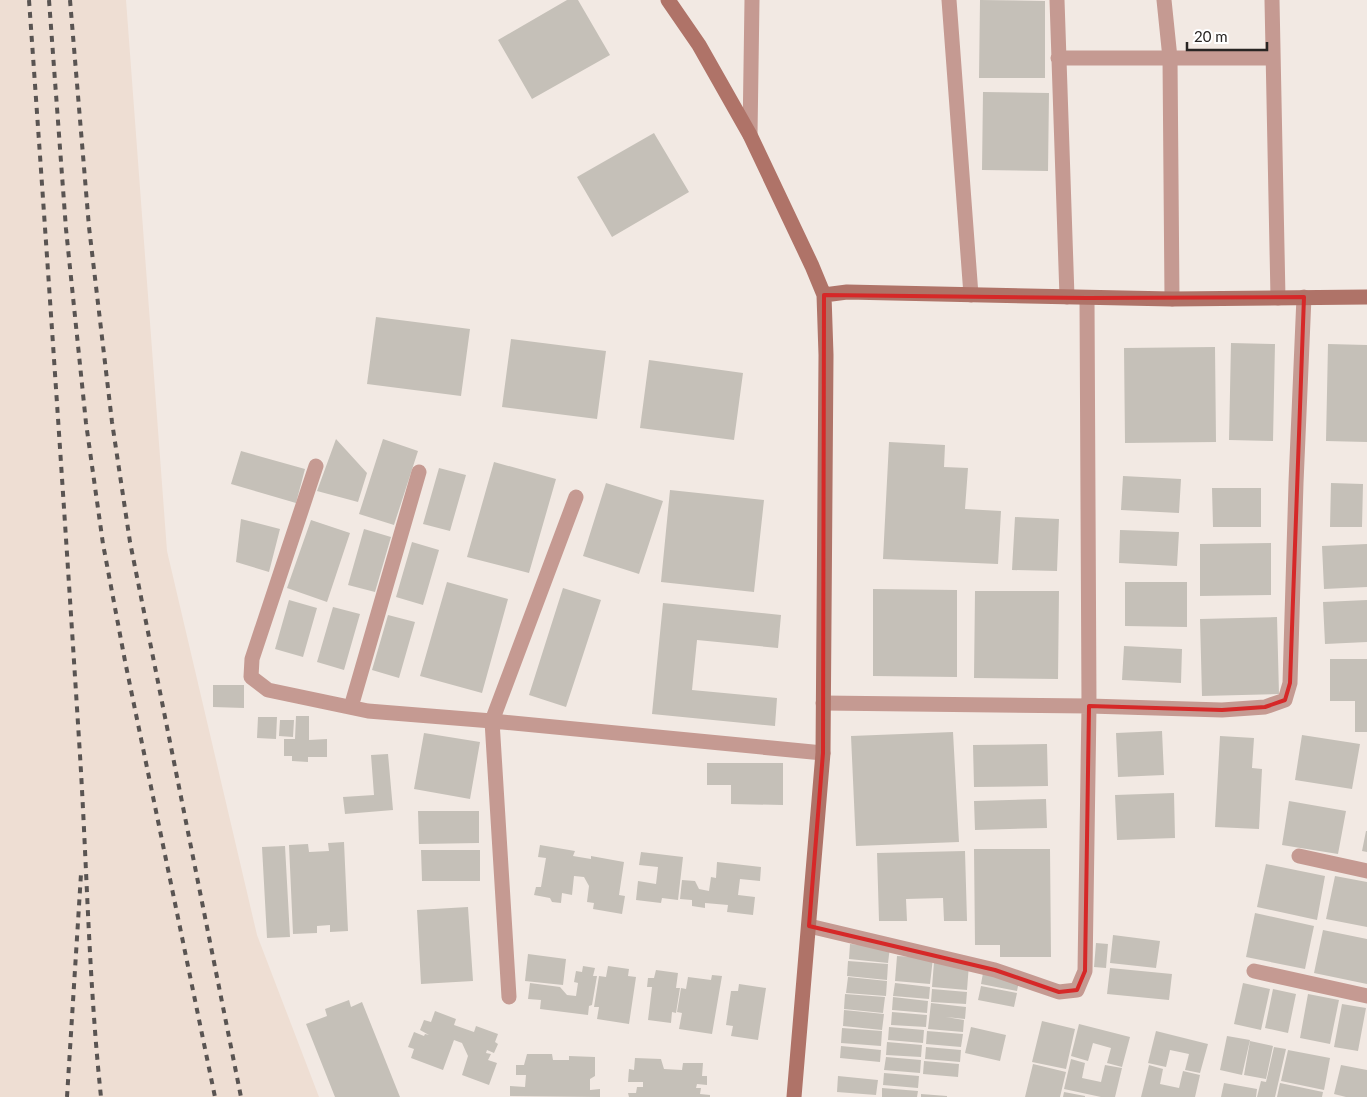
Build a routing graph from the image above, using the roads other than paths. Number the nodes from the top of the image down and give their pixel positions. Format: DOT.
graph roads {
  1 [pos="668,0"];
  2 [pos="752,0"];
  3 [pos="949,0"];
  4 [pos="1057,0"];
  5 [pos="1164,0"];
  6 [pos="1272,0"];
  7 [pos="1058,58"];
  8 [pos="1170,58"];
  9 [pos="1272,58"];
  10 [pos="750,135"];
  11 [pos="824,295"];
  12 [pos="971,295"];
  13 [pos="1367,296"];
  14 [pos="1068,297"];
  15 [pos="1304,297"];
  16 [pos="1088,298"];
  17 [pos="1278,298"];
  18 [pos="1172,299"];
  19 [pos="316,466"];
  20 [pos="419,472"];
  21 [pos="576,497"];
  22 [pos="823,704"];
  23 [pos="1089,706"];
  24 [pos="351,708"];
  25 [pos="492,721"];
  26 [pos="823,754"];
  27 [pos="1299,856"];
  28 [pos="1367,871"];
  29 [pos="809,926"];
  30 [pos="1254,971"];
  31 [pos="1367,996"];
  32 [pos="509,997"];
  33 [pos="794,1097"];
  1 -- 10 [label="main road"];
  2 -- 10 [label="street"];
  3 -- 12 [label="street"];
  4 -- 7 [label="street"];
  5 -- 8 [label="street"];
  6 -- 9 [label="street"];
  7 -- 8 [label="street"];
  7 -- 14 [label="street"];
  8 -- 9 [label="street"];
  8 -- 18 [label="street"];
  9 -- 17 [label="street"];
  10 -- 11 [label="main road"];
  11 -- 12 [label="main road"];
  11 -- 22 [label="main road"];
  12 -- 14 [label="main road"];
  13 -- 15 [label="main road"];
  14 -- 16 [label="main road"];
  15 -- 17 [label="main road"];
  15 -- 23 [label="street"];
  16 -- 18 [label="main road"];
  16 -- 23 [label="street"];
  17 -- 18 [label="main road"];
  19 -- 24 [label="street"];
  20 -- 24 [label="street"];
  21 -- 25 [label="street"];
  22 -- 23 [label="street"];
  22 -- 26 [label="main road"];
  23 -- 29 [label="street"];
  24 -- 25 [label="street"];
  25 -- 26 [label="street"];
  25 -- 32 [label="street"];
  26 -- 29 [label="main road"];
  27 -- 28 [label="street"];
  29 -- 33 [label="main road"];
  30 -- 31 [label="street"];
}
